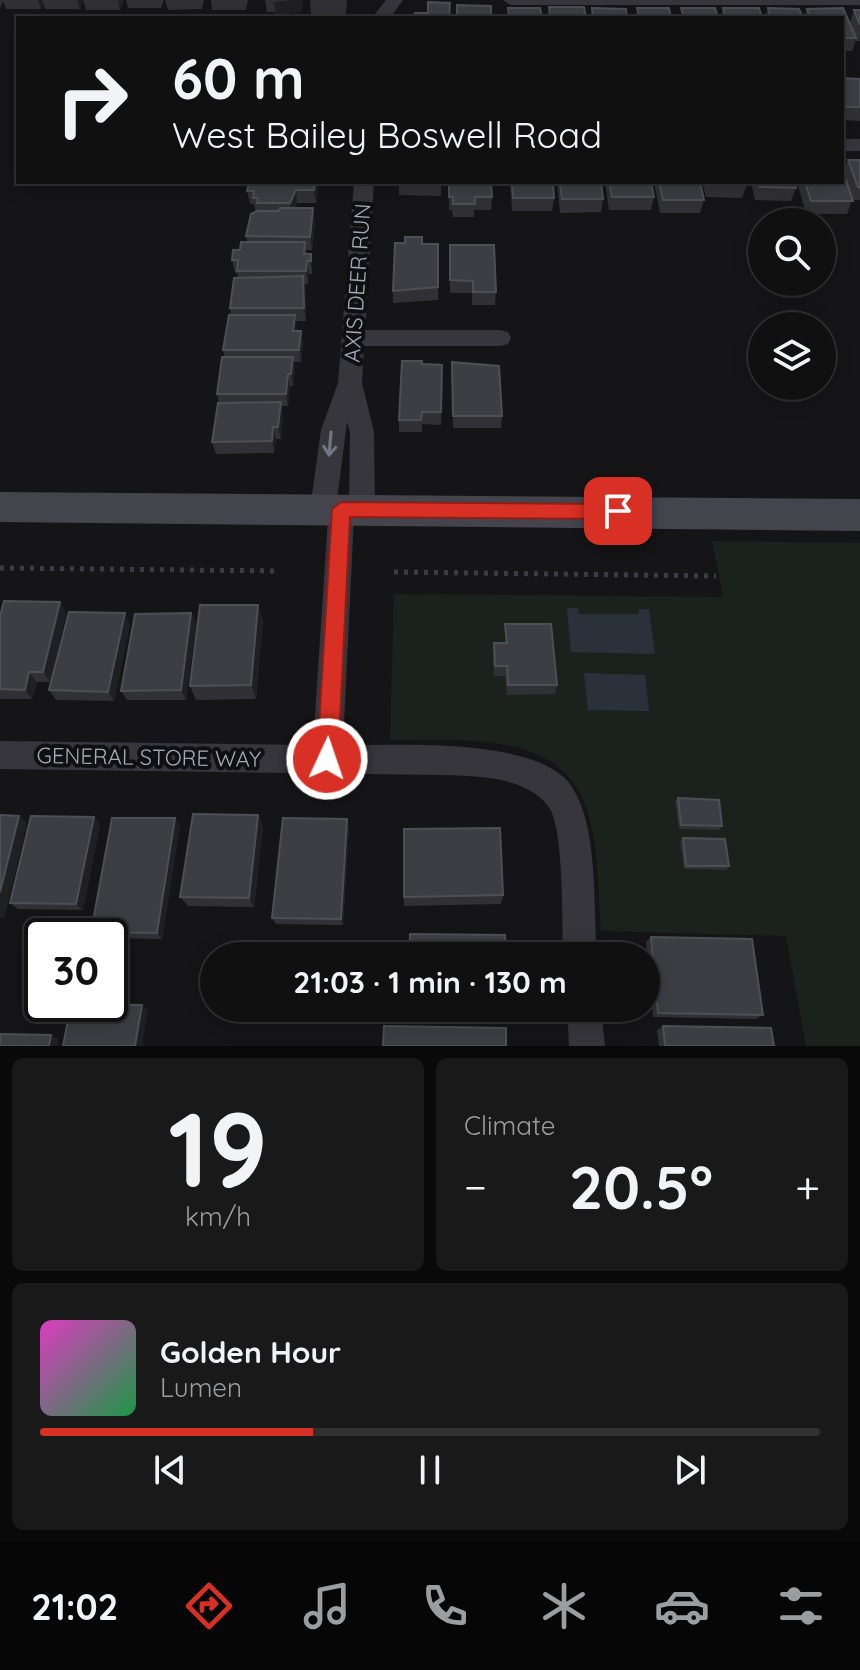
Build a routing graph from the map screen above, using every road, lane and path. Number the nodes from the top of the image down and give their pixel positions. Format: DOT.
graph roads {
  1 [pos="395,0"];
  2 [pos="511,0"];
  3 [pos="537,0"];
  4 [pos="860,0"];
  5 [pos="383,16"];
  6 [pos="364,184"];
  7 [pos="353,338"];
  8 [pos="500,338"];
  9 [pos="350,383"];
  10 [pos="0,507"];
  11 [pos="342,509"];
  12 [pos="860,515"];
  13 [pos="0,568"];
  14 [pos="280,571"];
  15 [pos="394,572"];
  16 [pos="716,576"];
  17 [pos="0,755"];
  18 [pos="327,759"];
  19 [pos="579,942"];
  20 [pos="585,1022"];
  21 [pos="587,1046"];
  1 -- 5 [label="street"];
  2 -- 3 [label="street"];
  3 -- 4 [label="street"];
  6 -- 7 [label="street, AXIS DEER RUN"];
  7 -- 8 [label="street"];
  7 -- 9 [label="street, AXIS DEER RUN"];
  9 -- 11 [label="street, AXIS DEER RUN"];
  9 -- 11 [label="street, AXIS DEER RUN, one-way"];
  10 -- 11 [label="main road"];
  11 -- 12 [label="main road"];
  11 -- 18 [label="street"];
  13 -- 14 [label="path"];
  15 -- 16 [label="path"];
  17 -- 18 [label="street, GENERAL STORE WAY"];
  18 -- 19 [label="street, GENERAL STORE WAY"];
  20 -- 21 [label="street"];
}
